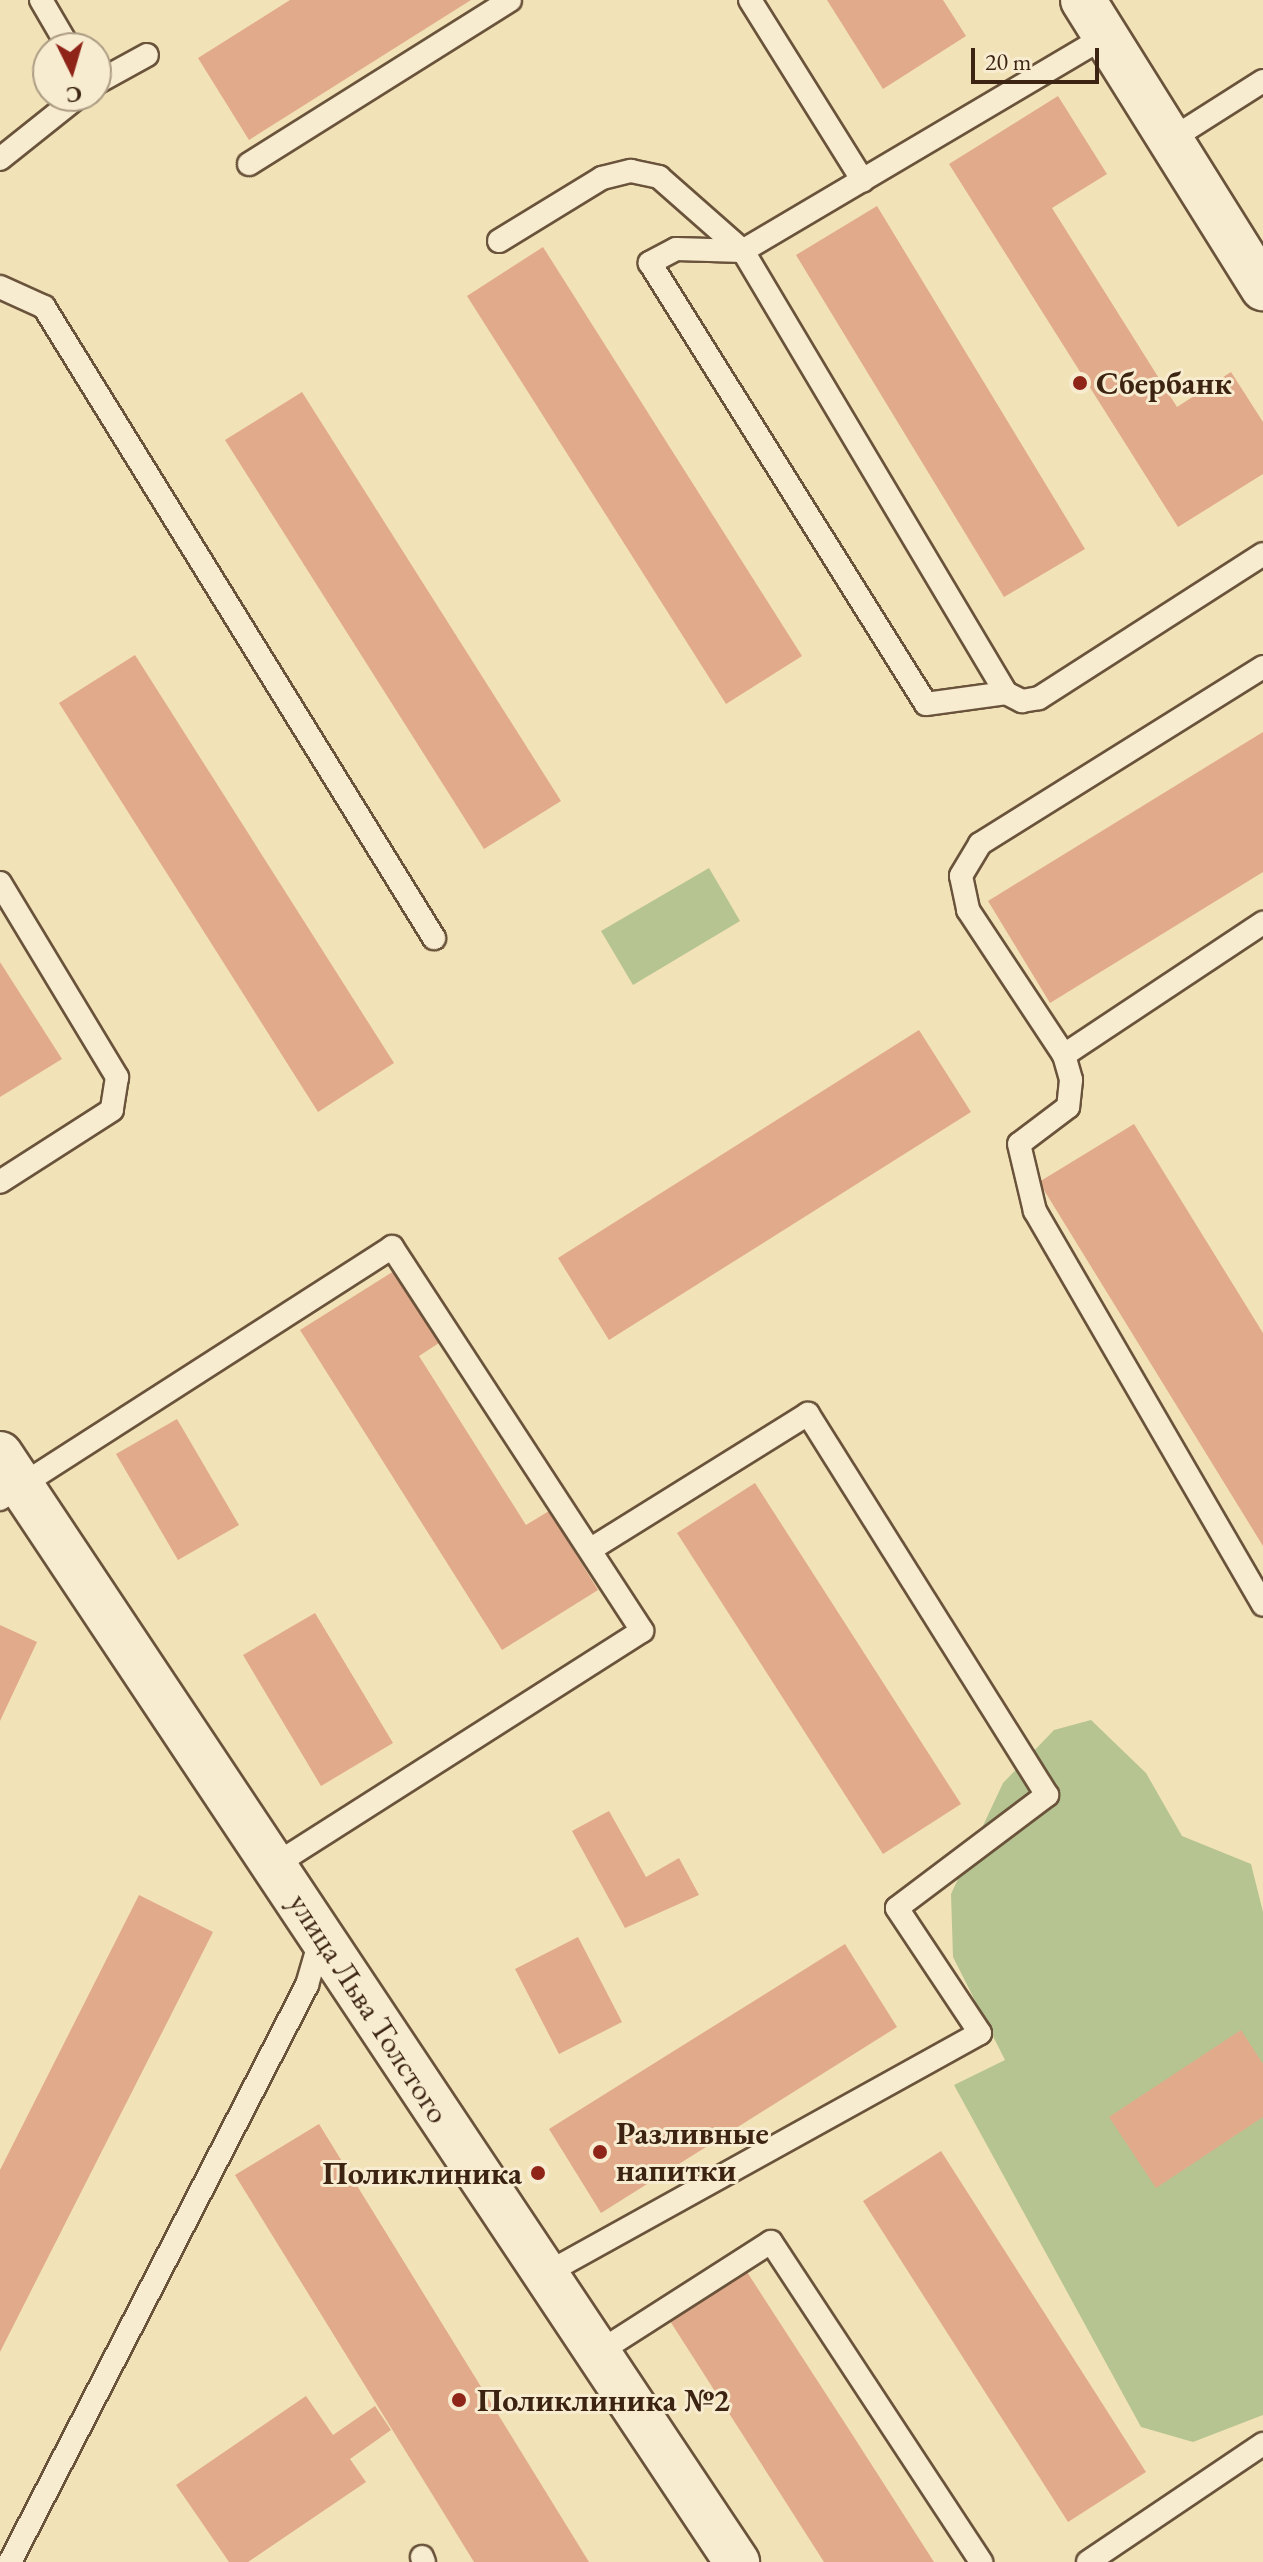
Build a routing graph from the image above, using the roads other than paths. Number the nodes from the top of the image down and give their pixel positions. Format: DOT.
graph roads {
  1 [pos="41,0"];
  2 [pos="510,0"];
  3 [pos="750,0"];
  4 [pos="1083,0"];
  5 [pos="60,32"];
  6 [pos="1106,36"];
  7 [pos="147,55"];
  8 [pos="112,74"];
  9 [pos="1263,81"];
  10 [pos="59,112"];
  11 [pos="1170,140"];
  12 [pos="0,159"];
  13 [pos="249,164"];
  14 [pos="863,181"];
  15 [pos="499,241"];
  16 [pos="743,251"];
  17 [pos="0,287"];
  18 [pos="1263,288"];
  19 [pos="1263,554"];
  20 [pos="1263,667"];
  21 [pos="1006,693"];
  22 [pos="0,883"];
  23 [pos="1263,923"];
  24 [pos="434,938"];
  25 [pos="1064,1055"];
  26 [pos="0,1182"];
  27 [pos="7,1480"];
  28 [pos="591,1549"];
  29 [pos="1263,1605"];
  30 [pos="275,1865"];
  31 [pos="322,1936"];
  32 [pos="547,2273"];
  33 [pos="599,2352"];
  34 [pos="1263,2444"];
  35 [pos="10,2562"];
  36 [pos="737,2562"];
  37 [pos="981,2562"];
  38 [pos="1088,2562"];
  1 -- 5 [label="lane"];
  2 -- 13 [label="lane"];
  3 -- 14 [label="lane"];
  4 -- 6 [label="street"];
  6 -- 11 [label="street"];
  6 -- 14 [label="lane"];
  7 -- 8 [label="lane"];
  9 -- 11 [label="lane"];
  10 -- 12 [label="lane"];
  11 -- 18 [label="street"];
  14 -- 16 [label="lane"];
  15 -- 16 [label="lane"];
  16 -- 21 [label="lane"];
  16 -- 21 [label="lane"];
  17 -- 24 [label="lane"];
  19 -- 21 [label="lane"];
  20 -- 25 [label="lane"];
  22 -- 26 [label="lane"];
  23 -- 25 [label="lane"];
  25 -- 29 [label="lane"];
  27 -- 28 [label="lane"];
  27 -- 30 [label="street, улица Льва Толстого"];
  28 -- 30 [label="lane"];
  28 -- 32 [label="lane"];
  30 -- 31 [label="street, улица Льва Толстого"];
  31 -- 32 [label="street, улица Льва Толстого"];
  31 -- 35 [label="lane"];
  32 -- 33 [label="street, улица Льва Толстого"];
  33 -- 36 [label="street, улица Льва Толстого"];
  33 -- 37 [label="lane"];
  34 -- 38 [label="lane"];
}
